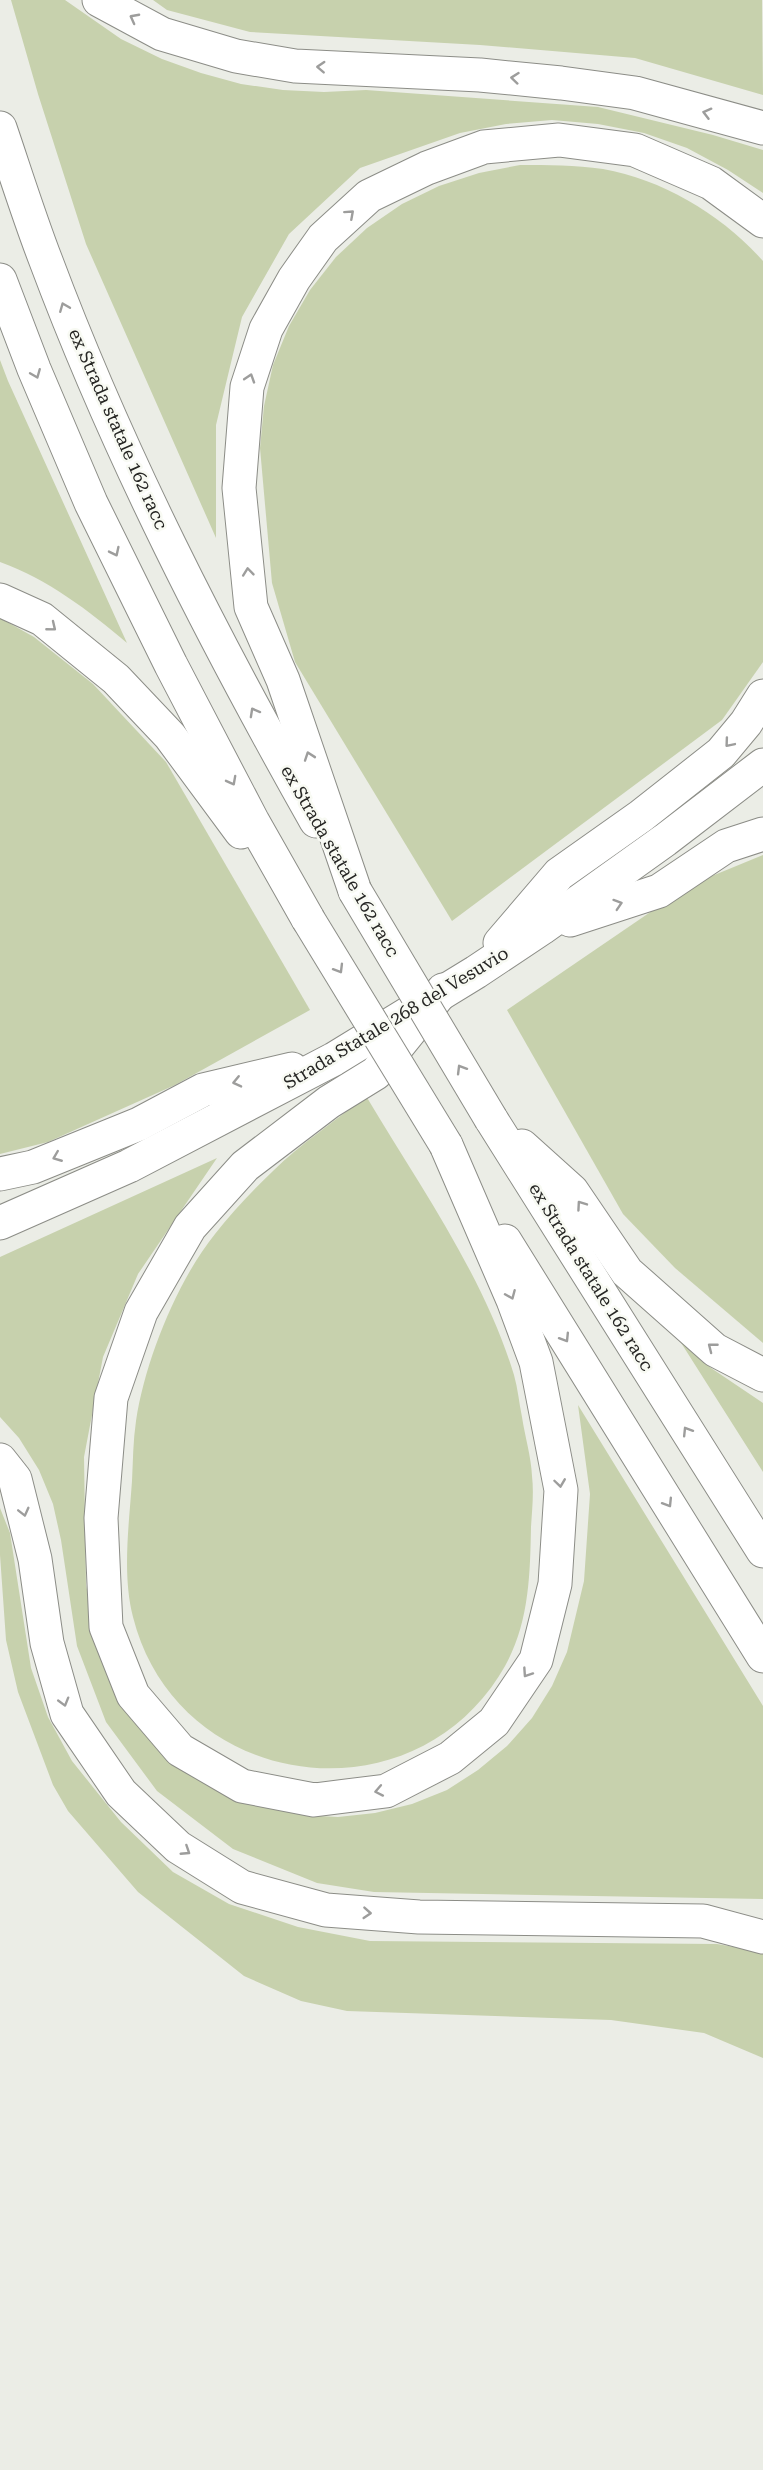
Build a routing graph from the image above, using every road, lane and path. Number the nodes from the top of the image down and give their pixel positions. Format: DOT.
graph roads {
  1 [pos="99,0"];
  2 [pos="0,128"];
  3 [pos="763,128"];
  4 [pos="763,221"];
  5 [pos="0,280"];
  6 [pos="0,600"];
  7 [pos="763,696"];
  8 [pos="763,765"];
  9 [pos="763,834"];
  10 [pos="355,891"];
  11 [pos="308,919"];
  12 [pos="542,928"];
  13 [pos="476,972"];
  14 [pos="443,990"];
  15 [pos="334,1059"];
  16 [pos="491,1119"];
  17 [pos="446,1145"];
  18 [pos="0,1174"];
  19 [pos="0,1223"];
  20 [pos="763,1375"];
  21 [pos="0,1460"];
  22 [pos="763,1551"];
  23 [pos="763,1656"];
  24 [pos="763,1937"];
  3 -- 1 [label="highway, one-way"];
  10 -- 2 [label="highway, ex Strada statale 162 racc, one-way"];
  10 -- 4 [label="highway, one-way"];
  5 -- 11 [label="highway, one-way"];
  6 -- 11 [label="highway, one-way"];
  7 -- 13 [label="highway, one-way"];
  8 -- 12 [label="highway, Strada Statale 268 del Vesuvio"];
  12 -- 9 [label="highway, one-way"];
  16 -- 10 [label="highway, ex Strada statale 162 racc, one-way, bridge"];
  11 -- 17 [label="highway, one-way, bridge"];
  12 -- 13 [label="highway, Strada Statale 268 del Vesuvio"];
  13 -- 14 [label="highway, Strada Statale 268 del Vesuvio"];
  14 -- 15 [label="highway, Strada Statale 268 del Vesuvio"];
  17 -- 14 [label="highway, one-way"];
  15 -- 18 [label="highway, one-way"];
  15 -- 19 [label="highway, Strada Statale 268 del Vesuvio"];
  20 -- 16 [label="highway, one-way"];
  22 -- 16 [label="highway, ex Strada statale 162 racc, one-way"];
  17 -- 23 [label="highway, one-way"];
  21 -- 24 [label="highway, one-way"];
}
